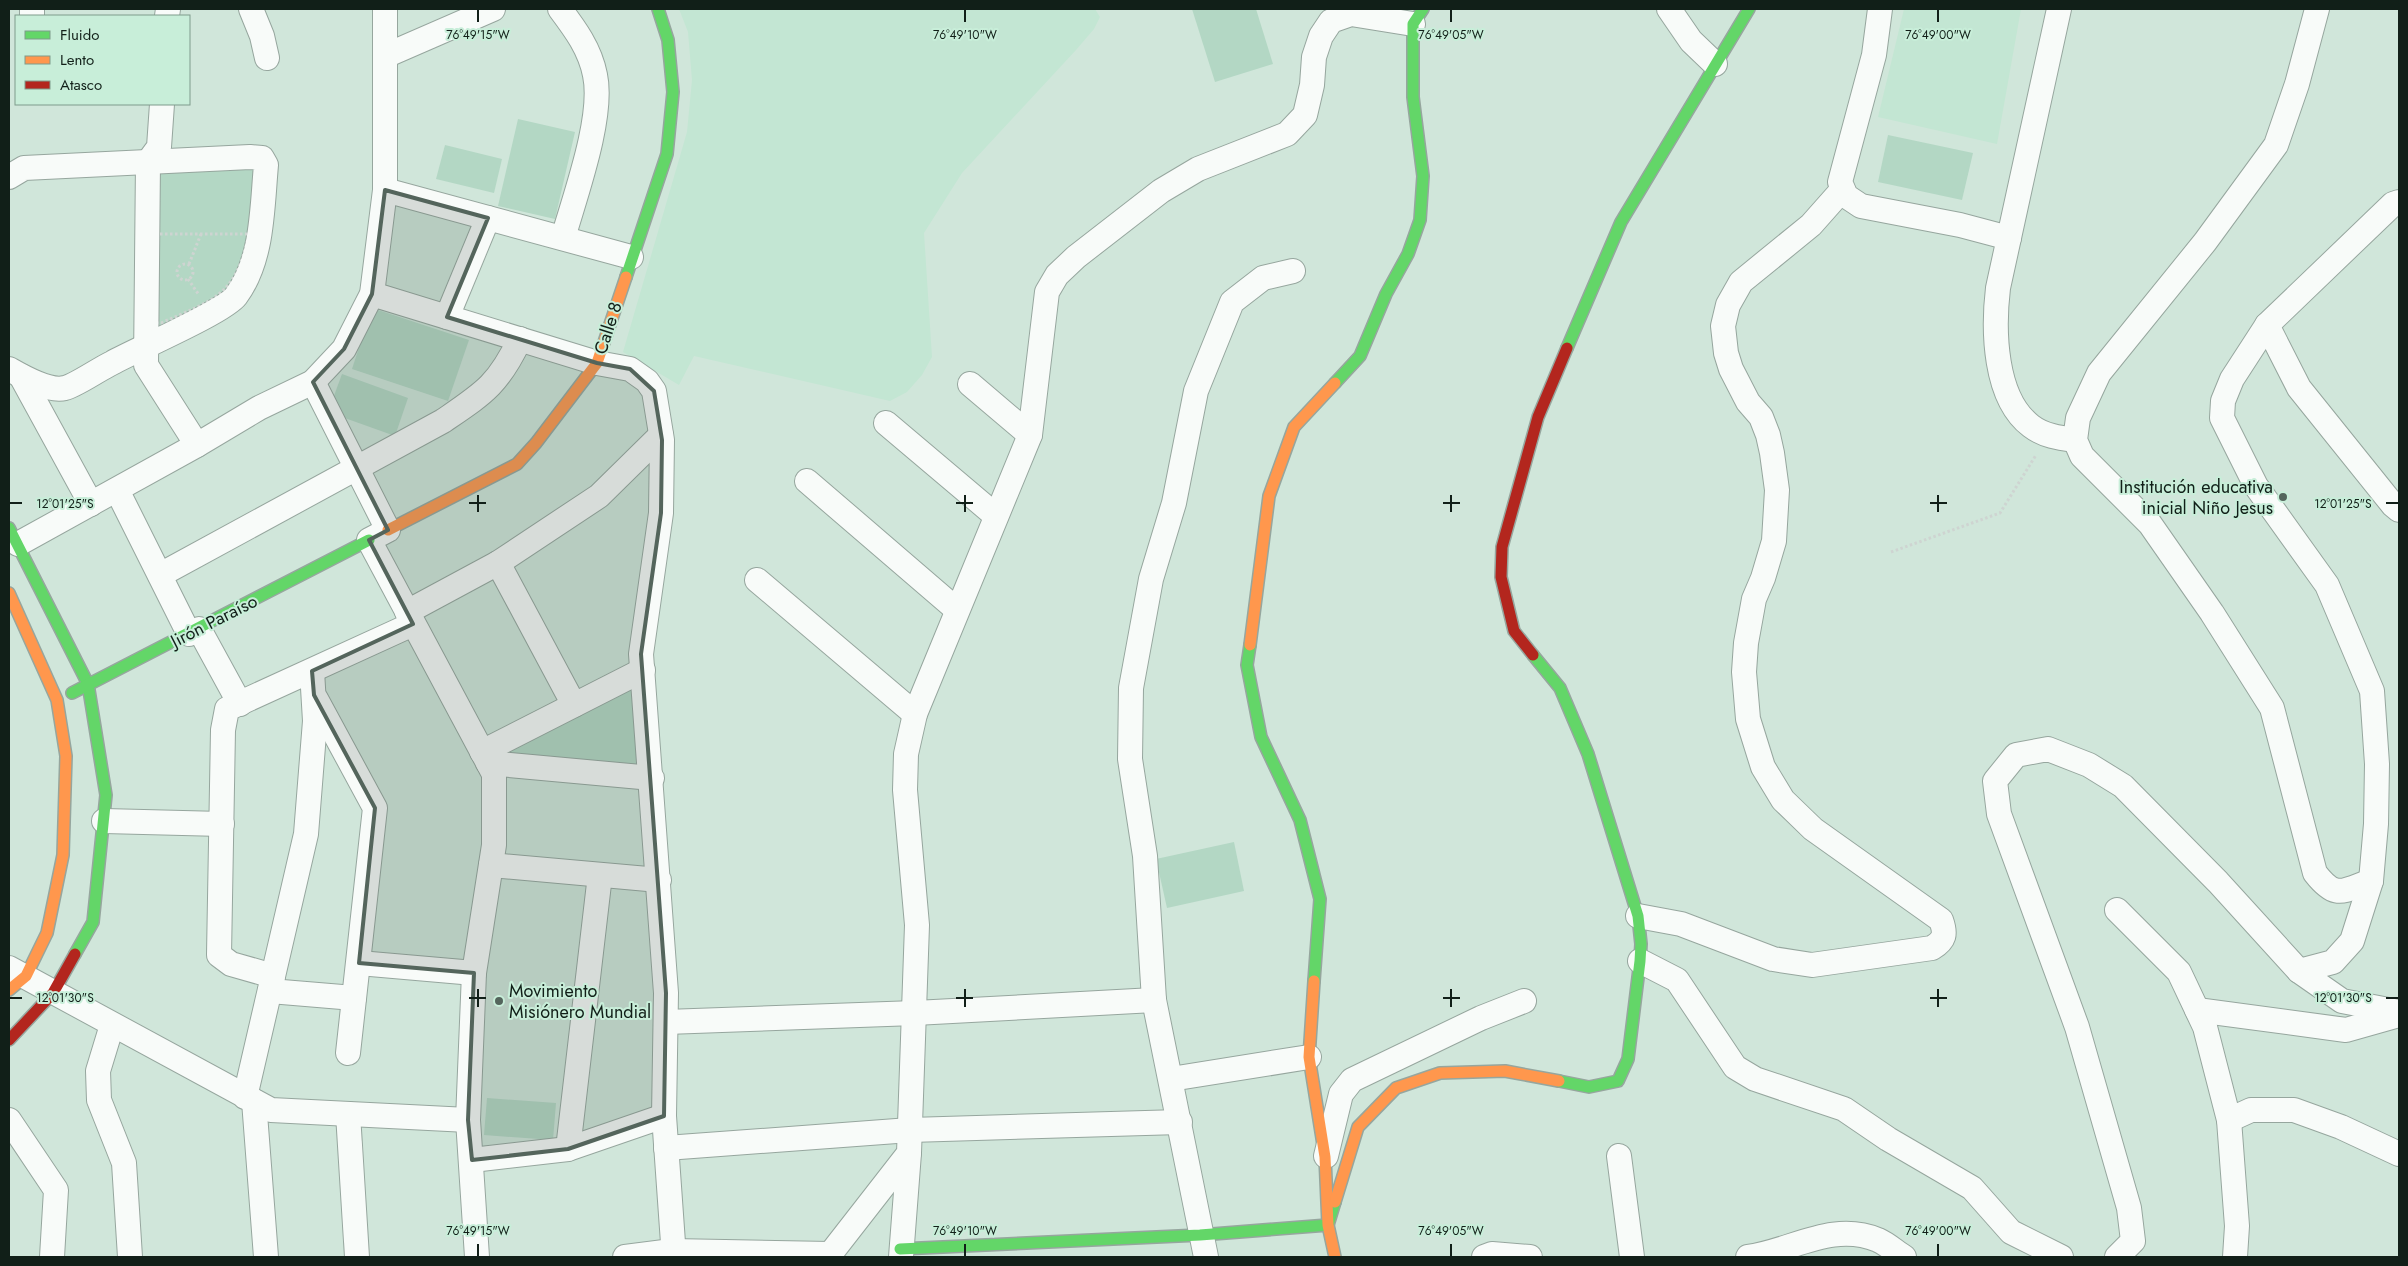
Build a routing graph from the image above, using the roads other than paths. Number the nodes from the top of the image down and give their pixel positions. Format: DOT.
graph roads {
  1 [pos="251,9"];
  2 [pos="372,9"];
  3 [pos="385,9"];
  4 [pos="494,9"];
  5 [pos="560,9"];
  6 [pos="658,9"];
  7 [pos="1669,9"];
  8 [pos="1749,9"];
  9 [pos="1880,9"];
  10 [pos="2059,9"];
  11 [pos="2317,9"];
  12 [pos="1418,16"];
  13 [pos="385,46"];
  14 [pos="267,58"];
  15 [pos="1715,64"];
  16 [pos="162,105"];
  17 [pos="148,162"];
  18 [pos="9,177"];
  19 [pos="385,190"];
  20 [pos="1842,190"];
  21 [pos="2399,202"];
  22 [pos="488,218"];
  23 [pos="563,238"];
  24 [pos="2009,238"];
  25 [pos="631,257"];
  26 [pos="1292,271"];
  27 [pos="372,294"];
  28 [pos="447,317"];
  29 [pos="2267,325"];
  30 [pos="520,339"];
  31 [pos="146,344"];
  32 [pos="597,363"];
  33 [pos="15,373"];
  34 [pos="313,382"];
  35 [pos="970,384"];
  36 [pos="886,423"];
  37 [pos="661,435"];
  38 [pos="1030,435"];
  39 [pos="2075,440"];
  40 [pos="197,445"];
  41 [pos="356,467"];
  42 [pos="807,481"];
  43 [pos="117,490"];
  44 [pos="91,504"];
  45 [pos="2399,510"];
  46 [pos="996,516"];
  47 [pos="379,535"];
  48 [pos="14,536"];
  49 [pos="498,563"];
  50 [pos="160,575"];
  51 [pos="757,580"];
  52 [pos="9,593"];
  53 [pos="957,610"];
  54 [pos="410,618"];
  55 [pos="194,632"];
  56 [pos="643,670"];
  57 [pos="312,671"];
  58 [pos="88,684"];
  59 [pos="314,695"];
  60 [pos="58,700"];
  61 [pos="240,704"];
  62 [pos="574,705"];
  63 [pos="915,714"];
  64 [pos="485,757"];
  65 [pos="652,778"];
  66 [pos="104,821"];
  67 [pos="222,824"];
  68 [pos="492,865"];
  69 [pos="600,875"];
  70 [pos="659,880"];
  71 [pos="2370,881"];
  72 [pos="2117,910"];
  73 [pos="1638,916"];
  74 [pos="359,962"];
  75 [pos="1640,962"];
  76 [pos="2299,971"];
  77 [pos="474,973"];
  78 [pos="14,978"];
  79 [pos="271,984"];
  80 [pos="53,994"];
  81 [pos="354,998"];
  82 [pos="1154,1000"];
  83 [pos="1524,1001"];
  84 [pos="2197,1010"];
  85 [pos="2399,1013"];
  86 [pos="915,1014"];
  87 [pos="666,1022"];
  88 [pos="112,1025"];
  89 [pos="9,1040"];
  90 [pos="348,1053"];
  91 [pos="1309,1057"];
  92 [pos="1171,1079"];
  93 [pos="250,1099"];
  94 [pos="348,1114"];
  95 [pos="664,1116"];
  96 [pos="9,1120"];
  97 [pos="468,1120"];
  98 [pos="2229,1120"];
  99 [pos="1180,1122"];
  100 [pos="910,1130"];
  101 [pos="666,1148"];
  102 [pos="568,1149"];
  103 [pos="909,1153"];
  104 [pos="2399,1154"];
  105 [pos="1619,1156"];
  106 [pos="1326,1157"];
  107 [pos="472,1160"];
  108 [pos="1328,1225"];
  109 [pos="1203,1246"];
  110 [pos="900,1253"];
  111 [pos="673,1254"];
  112 [pos="829,1256"];
  113 [pos="52,1257"];
  114 [pos="130,1257"];
  115 [pos="266,1257"];
  116 [pos="357,1257"];
  117 [pos="477,1257"];
  118 [pos="625,1257"];
  119 [pos="1335,1257"];
  120 [pos="1484,1257"];
  121 [pos="1530,1257"];
  122 [pos="1632,1257"];
  123 [pos="1750,1257"];
  124 [pos="1904,1257"];
  125 [pos="2061,1257"];
  126 [pos="2118,1257"];
  127 [pos="2235,1257"];
  1 -- 14 [label="street"];
  2 -- 13 [label="street"];
  3 -- 13 [label="street"];
  4 -- 13 [label="street"];
  5 -- 23 [label="street"];
  6 -- 25 [label="street, Calle 8"];
  7 -- 15 [label="street"];
  8 -- 15 [label="street"];
  9 -- 20 [label="street"];
  10 -- 24 [label="street"];
  11 -- 39 [label="street"];
  12 -- 38 [label="street"];
  12 -- 91 [label="street"];
  13 -- 19 [label="street"];
  15 -- 73 [label="street"];
  16 -- 17 [label="street"];
  17 -- 18 [label="street"];
  17 -- 31 [label="street"];
  17 -- 31 [label="street"];
  19 -- 22 [label="street"];
  19 -- 27 [label="street"];
  20 -- 24 [label="street"];
  20 -- 73 [label="street"];
  21 -- 29 [label="street"];
  22 -- 23 [label="street"];
  22 -- 28 [label="street"];
  23 -- 25 [label="street"];
  24 -- 39 [label="street"];
  25 -- 32 [label="street, Calle 8"];
  26 -- 82 [label="street"];
  27 -- 28 [label="street"];
  27 -- 34 [label="street"];
  28 -- 30 [label="street"];
  29 -- 45 [label="street"];
  29 -- 71 [label="street"];
  30 -- 32 [label="street"];
  30 -- 41 [label="street"];
  31 -- 33 [label="street"];
  31 -- 40 [label="street"];
  32 -- 37 [label="street"];
  32 -- 47 [label="street, Calle 8"];
  33 -- 44 [label="street"];
  34 -- 40 [label="street"];
  34 -- 41 [label="street"];
  35 -- 38 [label="street"];
  36 -- 46 [label="street"];
  37 -- 49 [label="street"];
  37 -- 56 [label="street"];
  38 -- 46 [label="street"];
  39 -- 71 [label="street"];
  40 -- 43 [label="street"];
  41 -- 47 [label="street"];
  41 -- 50 [label="street"];
  42 -- 53 [label="street"];
  43 -- 44 [label="street"];
  43 -- 50 [label="street"];
  44 -- 48 [label="street"];
  46 -- 53 [label="street"];
  47 -- 54 [label="street"];
  47 -- 55 [label="street, Jirón Paraíso"];
  48 -- 58 [label="street"];
  49 -- 54 [label="street"];
  49 -- 62 [label="street"];
  50 -- 55 [label="street"];
  51 -- 63 [label="street"];
  52 -- 60 [label="street"];
  53 -- 63 [label="street"];
  54 -- 57 [label="street"];
  54 -- 64 [label="street"];
  55 -- 58 [label="street, Jirón Paraíso"];
  55 -- 61 [label="street"];
  56 -- 62 [label="street"];
  56 -- 65 [label="street"];
  57 -- 59 [label="street"];
  57 -- 61 [label="street"];
  58 -- 60 [label="street, Jirón Paraíso"];
  58 -- 66 [label="street"];
  59 -- 74 [label="street"];
  59 -- 79 [label="street"];
  60 -- 78 [label="street"];
  61 -- 67 [label="street"];
  62 -- 64 [label="street"];
  63 -- 86 [label="street"];
  64 -- 65 [label="street"];
  64 -- 68 [label="street"];
  65 -- 70 [label="street"];
  66 -- 67 [label="street"];
  66 -- 80 [label="street"];
  67 -- 79 [label="street"];
  68 -- 69 [label="street"];
  68 -- 77 [label="street"];
  69 -- 70 [label="street"];
  69 -- 102 [label="street"];
  70 -- 87 [label="street"];
  71 -- 76 [label="street"];
  72 -- 84 [label="street"];
  73 -- 75 [label="street"];
  74 -- 77 [label="street"];
  74 -- 81 [label="street"];
  75 -- 108 [label="street"];
  75 -- 125 [label="street"];
  76 -- 85 [label="street"];
  76 -- 126 [label="street"];
  77 -- 97 [label="street"];
  78 -- 80 [label="street"];
  79 -- 81 [label="street"];
  79 -- 93 [label="street"];
  80 -- 88 [label="street"];
  80 -- 89 [label="street"];
  81 -- 90 [label="street"];
  82 -- 86 [label="street"];
  82 -- 92 [label="street"];
  83 -- 106 [label="street"];
  84 -- 85 [label="street"];
  84 -- 98 [label="street"];
  86 -- 87 [label="street"];
  86 -- 100 [label="street"];
  87 -- 95 [label="street"];
  88 -- 93 [label="street"];
  88 -- 114 [label="street"];
  91 -- 92 [label="street"];
  91 -- 106 [label="street"];
  92 -- 99 [label="street"];
  93 -- 94 [label="street"];
  93 -- 115 [label="street"];
  94 -- 97 [label="street"];
  94 -- 116 [label="street"];
  95 -- 101 [label="street"];
  95 -- 102 [label="street"];
  96 -- 113 [label="street"];
  97 -- 107 [label="street"];
  98 -- 104 [label="street"];
  98 -- 127 [label="street"];
  99 -- 100 [label="street"];
  99 -- 109 [label="street"];
  100 -- 101 [label="street"];
  100 -- 103 [label="street"];
  101 -- 111 [label="street"];
  102 -- 107 [label="street"];
  103 -- 110 [label="street"];
  103 -- 112 [label="street"];
  105 -- 122 [label="street"];
  106 -- 108 [label="street"];
  107 -- 117 [label="street"];
  108 -- 109 [label="street"];
  108 -- 119 [label="street"];
  109 -- 110 [label="street"];
  111 -- 112 [label="street"];
  111 -- 118 [label="street"];
  120 -- 121 [label="street"];
  123 -- 124 [label="street"];
}
